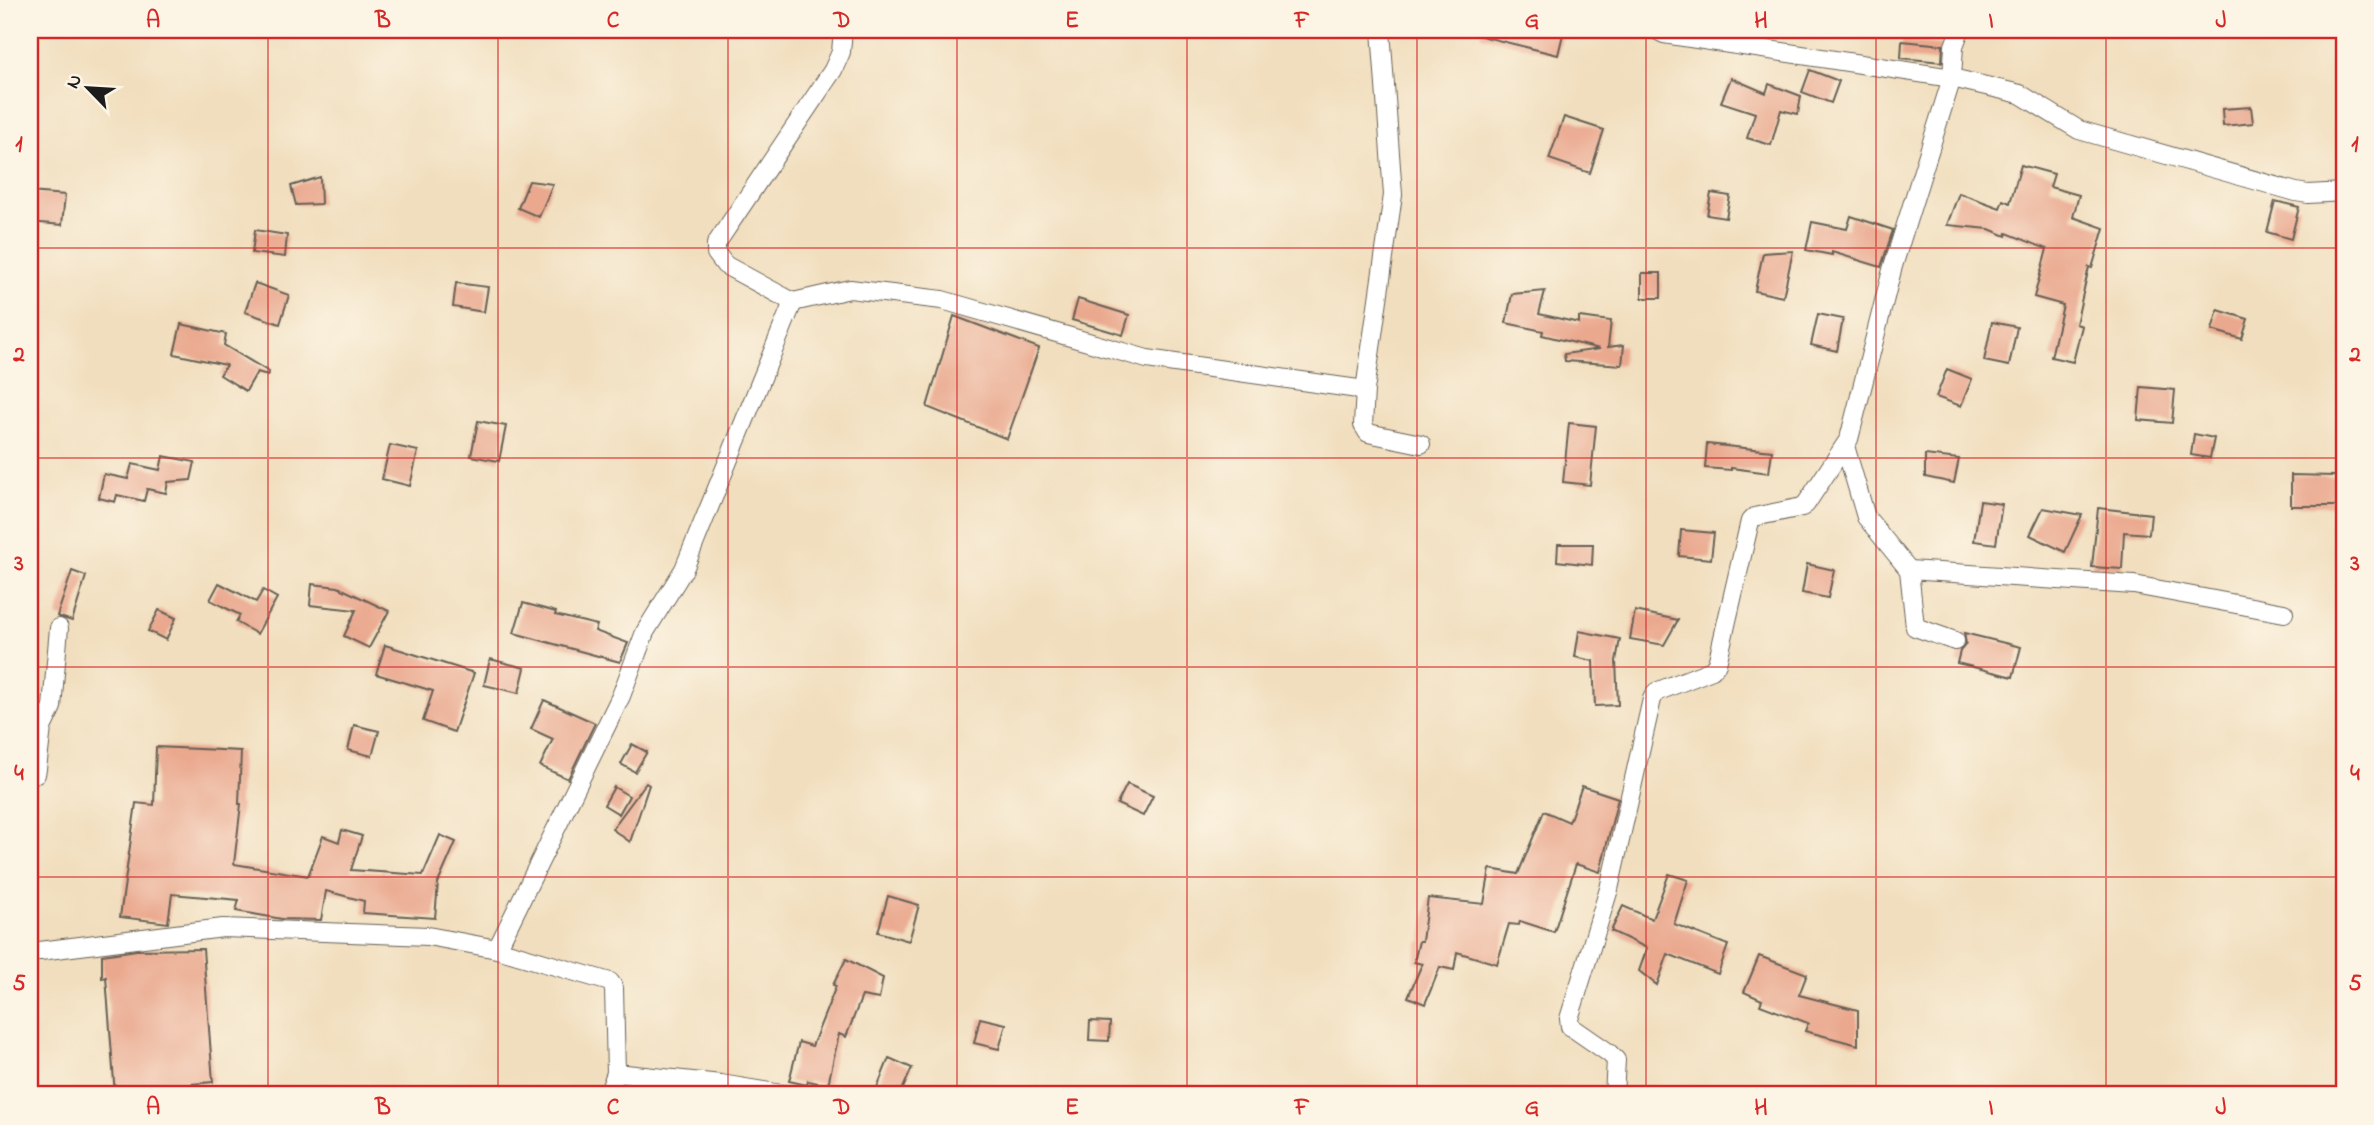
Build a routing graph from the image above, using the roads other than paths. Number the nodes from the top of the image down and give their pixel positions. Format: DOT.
graph roads {
  1 [pos="843,30"];
  2 [pos="1381,30"];
  3 [pos="1656,30"];
  4 [pos="1960,30"];
  5 [pos="1952,78"];
  6 [pos="2344,192"];
  7 [pos="793,302"];
  8 [pos="1364,390"];
  9 [pos="1421,444"];
  10 [pos="1845,446"];
  11 [pos="1909,570"];
  12 [pos="2284,612"];
  13 [pos="59,628"];
  14 [pos="1955,641"];
  15 [pos="30,777"];
  16 [pos="497,949"];
  17 [pos="30,950"];
  18 [pos="616,1073"];
  19 [pos="719,1090"];
  20 [pos="608,1095"];
  21 [pos="788,1095"];
  22 [pos="1614,1095"];
  1 -- 7 [label="street"];
  2 -- 8 [label="street"];
  3 -- 5 [label="street"];
  4 -- 5 [label="street"];
  5 -- 6 [label="street"];
  5 -- 10 [label="street"];
  7 -- 8 [label="street"];
  7 -- 16 [label="street"];
  8 -- 9 [label="street"];
  10 -- 11 [label="street"];
  10 -- 22 [label="street"];
  11 -- 12 [label="street"];
  11 -- 14 [label="street"];
  13 -- 15 [label="street"];
  16 -- 17 [label="street"];
  16 -- 18 [label="street"];
  18 -- 19 [label="street"];
  18 -- 20 [label="street"];
  19 -- 21 [label="street"];
}
